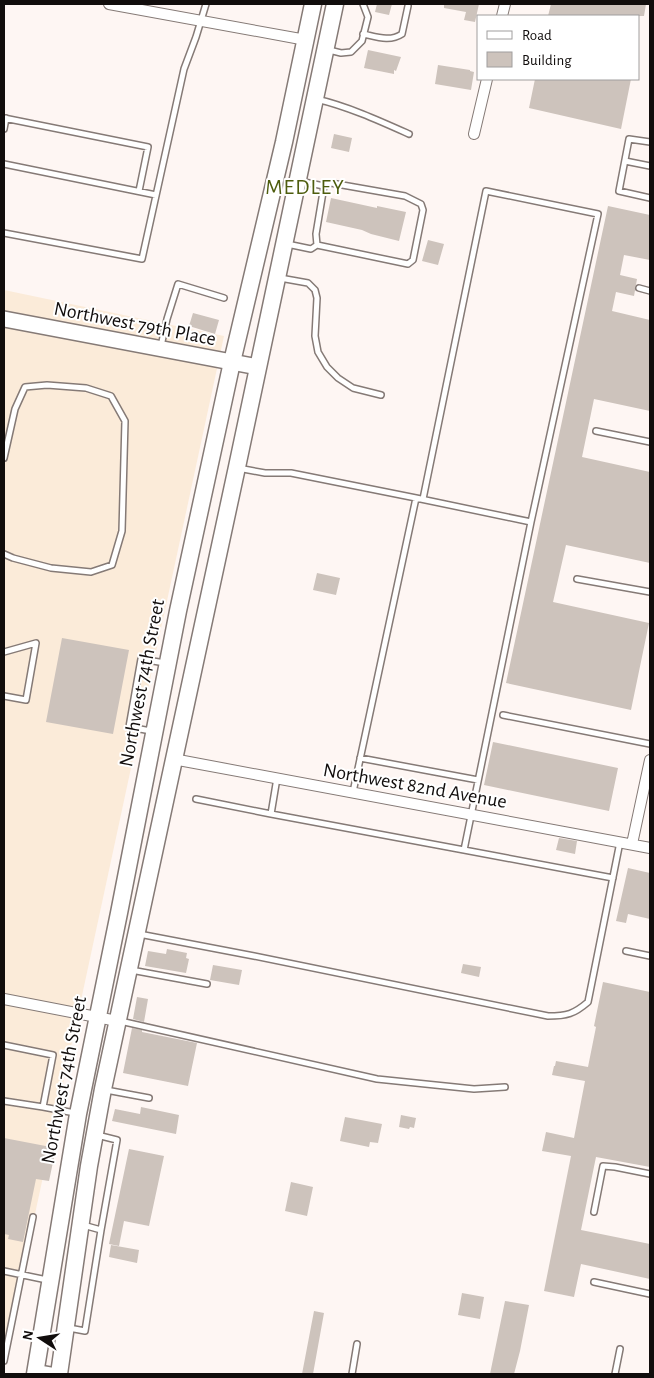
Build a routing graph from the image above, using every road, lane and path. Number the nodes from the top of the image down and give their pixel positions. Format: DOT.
graph roads {
  1 [pos="109,4"];
  2 [pos="206,4"];
  3 [pos="314,4"];
  4 [pos="336,4"];
  5 [pos="363,4"];
  6 [pos="408,6"];
  7 [pos="201,21"];
  8 [pos="363,34"];
  9 [pos="306,40"];
  10 [pos="326,49"];
  11 [pos="488,80"];
  12 [pos="315,99"];
  13 [pos="5,118"];
  14 [pos="4,129"];
  15 [pos="409,134"];
  16 [pos="474,134"];
  17 [pos="284,142"];
  18 [pos="650,142"];
  19 [pos="625,161"];
  20 [pos="4,164"];
  21 [pos="650,166"];
  22 [pos="298,180"];
  23 [pos="324,186"];
  24 [pos="139,192"];
  25 [pos="156,195"];
  26 [pos="650,198"];
  27 [pos="4,233"];
  28 [pos="284,243"];
  29 [pos="317,245"];
  30 [pos="278,278"];
  31 [pos="639,288"];
  32 [pos="650,291"];
  33 [pos="224,298"];
  34 [pos="4,320"];
  35 [pos="160,349"];
  36 [pos="232,362"];
  37 [pos="258,367"];
  38 [pos="382,394"];
  39 [pos="596,431"];
  40 [pos="650,442"];
  41 [pos="4,458"];
  42 [pos="237,467"];
  43 [pos="416,498"];
  44 [pos="423,499"];
  45 [pos="531,522"];
  46 [pos="4,554"];
  47 [pos="577,579"];
  48 [pos="650,592"];
  49 [pos="4,652"];
  50 [pos="168,663"];
  51 [pos="4,696"];
  52 [pos="503,715"];
  53 [pos="154,732"];
  54 [pos="650,744"];
  55 [pos="360,758"];
  56 [pos="174,759"];
  57 [pos="650,760"];
  58 [pos="277,778"];
  59 [pos="478,780"];
  60 [pos="353,793"];
  61 [pos="196,800"];
  62 [pos="271,814"];
  63 [pos="472,814"];
  64 [pos="620,842"];
  65 [pos="632,844"];
  66 [pos="650,848"];
  67 [pos="464,850"];
  68 [pos="613,878"];
  69 [pos="136,933"];
  70 [pos="626,951"];
  71 [pos="650,956"];
  72 [pos="128,970"];
  73 [pos="207,984"];
  74 [pos="4,999"];
  75 [pos="97,1016"];
  76 [pos="118,1020"];
  77 [pos="4,1045"];
  78 [pos="505,1087"];
  79 [pos="103,1089"];
  80 [pos="149,1098"];
  81 [pos="4,1101"];
  82 [pos="43,1107"];
  83 [pos="78,1114"];
  84 [pos="94,1134"];
  85 [pos="650,1174"];
  86 [pos="594,1212"];
  87 [pos="33,1217"];
  88 [pos="80,1224"];
  89 [pos="100,1230"];
  90 [pos="4,1271"];
  91 [pos="22,1275"];
  92 [pos="51,1280"];
  93 [pos="594,1282"];
  94 [pos="650,1294"];
  95 [pos="66,1327"];
  96 [pos="357,1344"];
  97 [pos="620,1349"];
  98 [pos="4,1361"];
  99 [pos="35,1372"];
  100 [pos="53,1374"];
  101 [pos="59,1374"];
  102 [pos="352,1374"];
  103 [pos="615,1374"];
  1 -- 7 [label="street"];
  2 -- 7 [label="lane"];
  3 -- 9 [label="main road, Northwest 74th Street"];
  4 -- 10 [label="main road, Northwest 74th Street"];
  5 -- 8 [label="lane"];
  6 -- 8 [label="lane"];
  7 -- 9 [label="street"];
  7 -- 25 [label="lane"];
  8 -- 10 [label="lane"];
  9 -- 17 [label="main road, Northwest 74th Street"];
  10 -- 12 [label="main road, Northwest 74th Street"];
  11 -- 16 [label="street"];
  12 -- 15 [label="lane"];
  12 -- 22 [label="main road, Northwest 74th Street"];
  13 -- 14 [label="lane"];
  13 -- 24 [label="lane"];
  17 -- 22 [label="main road"];
  17 -- 36 [label="main road, Northwest 74th Street"];
  18 -- 19 [label="lane"];
  19 -- 21 [label="lane"];
  19 -- 26 [label="lane"];
  20 -- 24 [label="lane"];
  22 -- 23 [label="lane"];
  22 -- 28 [label="main road, Northwest 74th Street"];
  23 -- 29 [label="lane"];
  23 -- 29 [label="lane"];
  24 -- 25 [label="lane"];
  25 -- 27 [label="lane"];
  28 -- 29 [label="lane"];
  28 -- 30 [label="main road, Northwest 74th Street"];
  30 -- 37 [label="main road, Northwest 74th Street"];
  30 -- 38 [label="lane"];
  31 -- 32 [label="lane"];
  33 -- 35 [label="lane"];
  34 -- 35 [label="main road, Northwest 79th Place"];
  35 -- 36 [label="main road, Northwest 79th Place"];
  36 -- 37 [label="main road, Northwest 79th Place"];
  36 -- 50 [label="main road, Northwest 74th Street"];
  37 -- 42 [label="main road, Northwest 74th Street"];
  39 -- 40 [label="lane"];
  41 -- 46 [label="lane"];
  42 -- 43 [label="lane"];
  42 -- 56 [label="main road, Northwest 74th Street"];
  43 -- 44 [label="lane"];
  43 -- 55 [label="lane"];
  44 -- 45 [label="lane"];
  44 -- 45 [label="lane"];
  45 -- 59 [label="lane"];
  47 -- 48 [label="lane"];
  49 -- 51 [label="lane"];
  50 -- 53 [label="main road, Northwest 74th Street"];
  50 -- 53 [label="lane"];
  52 -- 54 [label="lane"];
  53 -- 75 [label="main road, Northwest 74th Street"];
  55 -- 59 [label="lane"];
  55 -- 60 [label="lane"];
  56 -- 58 [label="street, Northwest 82nd Avenue"];
  56 -- 69 [label="main road, Northwest 74th Street"];
  57 -- 65 [label="street"];
  58 -- 60 [label="street, Northwest 82nd Avenue"];
  58 -- 62 [label="lane"];
  59 -- 63 [label="lane"];
  60 -- 63 [label="street, Northwest 82nd Avenue"];
  61 -- 62 [label="lane"];
  62 -- 67 [label="lane"];
  63 -- 64 [label="street, Northwest 82nd Avenue"];
  63 -- 67 [label="lane"];
  64 -- 65 [label="street, Northwest 82nd Avenue"];
  64 -- 68 [label="lane"];
  65 -- 66 [label="street, Northwest 82nd Avenue"];
  67 -- 68 [label="lane"];
  68 -- 69 [label="lane"];
  69 -- 72 [label="main road, Northwest 74th Street"];
  70 -- 71 [label="lane"];
  72 -- 73 [label="lane"];
  72 -- 76 [label="main road, Northwest 74th Street"];
  74 -- 75 [label="street"];
  75 -- 76 [label="street"];
  75 -- 83 [label="main road, Northwest 74th Street"];
  76 -- 78 [label="lane"];
  76 -- 79 [label="main road, Northwest 74th Street"];
  77 -- 82 [label="lane"];
  79 -- 80 [label="lane"];
  79 -- 84 [label="main road, Northwest 74th Street"];
  81 -- 82 [label="lane"];
  82 -- 83 [label="lane"];
  83 -- 92 [label="main road, Northwest 74th Street"];
  84 -- 88 [label="main road, Northwest 74th Street"];
  84 -- 89 [label="lane"];
  85 -- 86 [label="lane"];
  87 -- 91 [label="lane"];
  88 -- 89 [label="lane"];
  88 -- 95 [label="main road, Northwest 74th Street"];
  89 -- 95 [label="lane"];
  90 -- 91 [label="lane"];
  91 -- 92 [label="lane"];
  91 -- 98 [label="lane"];
  92 -- 99 [label="main road, Northwest 74th Street"];
  93 -- 94 [label="lane"];
  95 -- 101 [label="main road, Northwest 74th Street"];
  96 -- 102 [label="lane"];
  97 -- 103 [label="lane"];
  99 -- 100 [label="street"];
}
